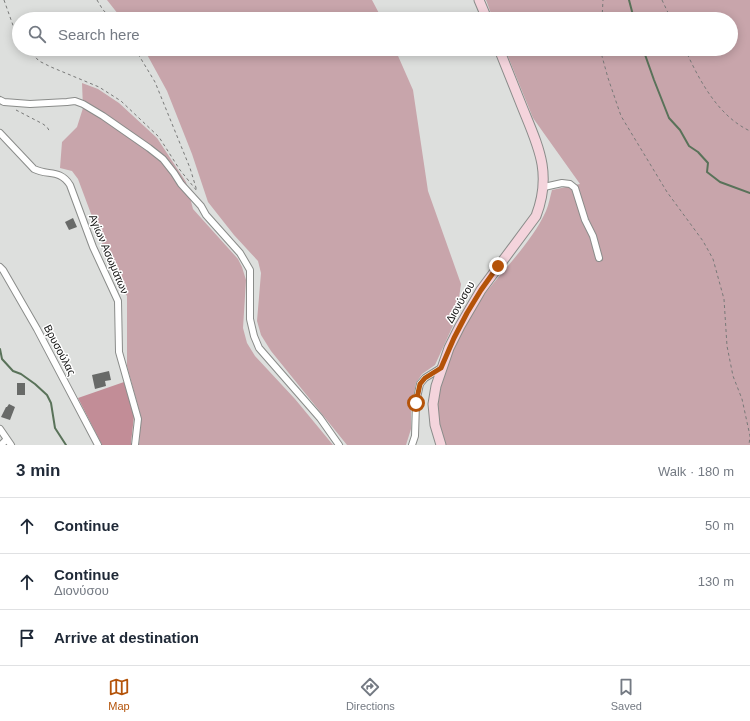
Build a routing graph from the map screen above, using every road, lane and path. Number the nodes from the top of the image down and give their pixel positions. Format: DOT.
graph roads {
  1 [pos="4,0"];
  2 [pos="97,0"];
  3 [pos="480,0"];
  4 [pos="603,0"];
  5 [pos="662,0"];
  6 [pos="105,12"];
  7 [pos="484,12"];
  8 [pos="602,12"];
  9 [pos="668,12"];
  10 [pos="12,23"];
  11 [pos="35,56"];
  12 [pos="139,56"];
  13 [pos="502,56"];
  14 [pos="602,56"];
  15 [pos="688,56"];
  16 [pos="2,101"];
  17 [pos="750,131"];
  18 [pos="50,132"];
  19 [pos="0,133"];
  20 [pos="544,187"];
  21 [pos="599,258"];
  22 [pos="0,267"];
  23 [pos="441,368"];
  24 [pos="0,430"];
  25 [pos="7,439"];
  26 [pos="1,445"];
  27 [pos="11,445"];
  28 [pos="98,445"];
  29 [pos="135,445"];
  30 [pos="339,445"];
  31 [pos="412,445"];
  32 [pos="441,445"];
  33 [pos="749,445"];
  1 -- 10 [label="path"];
  2 -- 6 [label="path"];
  3 -- 7 [label="main road"];
  4 -- 8 [label="path"];
  5 -- 9 [label="path"];
  11 -- 12 [label="path"];
  13 -- 20 [label="main road, Διονύσου"];
  14 -- 33 [label="path"];
  15 -- 17 [label="path"];
  16 -- 18 [label="path"];
  16 -- 30 [label="street"];
  19 -- 29 [label="street, Αγίων Ασωμάτων"];
  20 -- 21 [label="street"];
  20 -- 23 [label="main road, Διονύσου"];
  22 -- 28 [label="street, Βρυσούλας"];
  23 -- 31 [label="street"];
  23 -- 32 [label="main road, Διονύσου"];
  24 -- 25 [label="street"];
  25 -- 26 [label="street"];
  25 -- 27 [label="street"];
}
